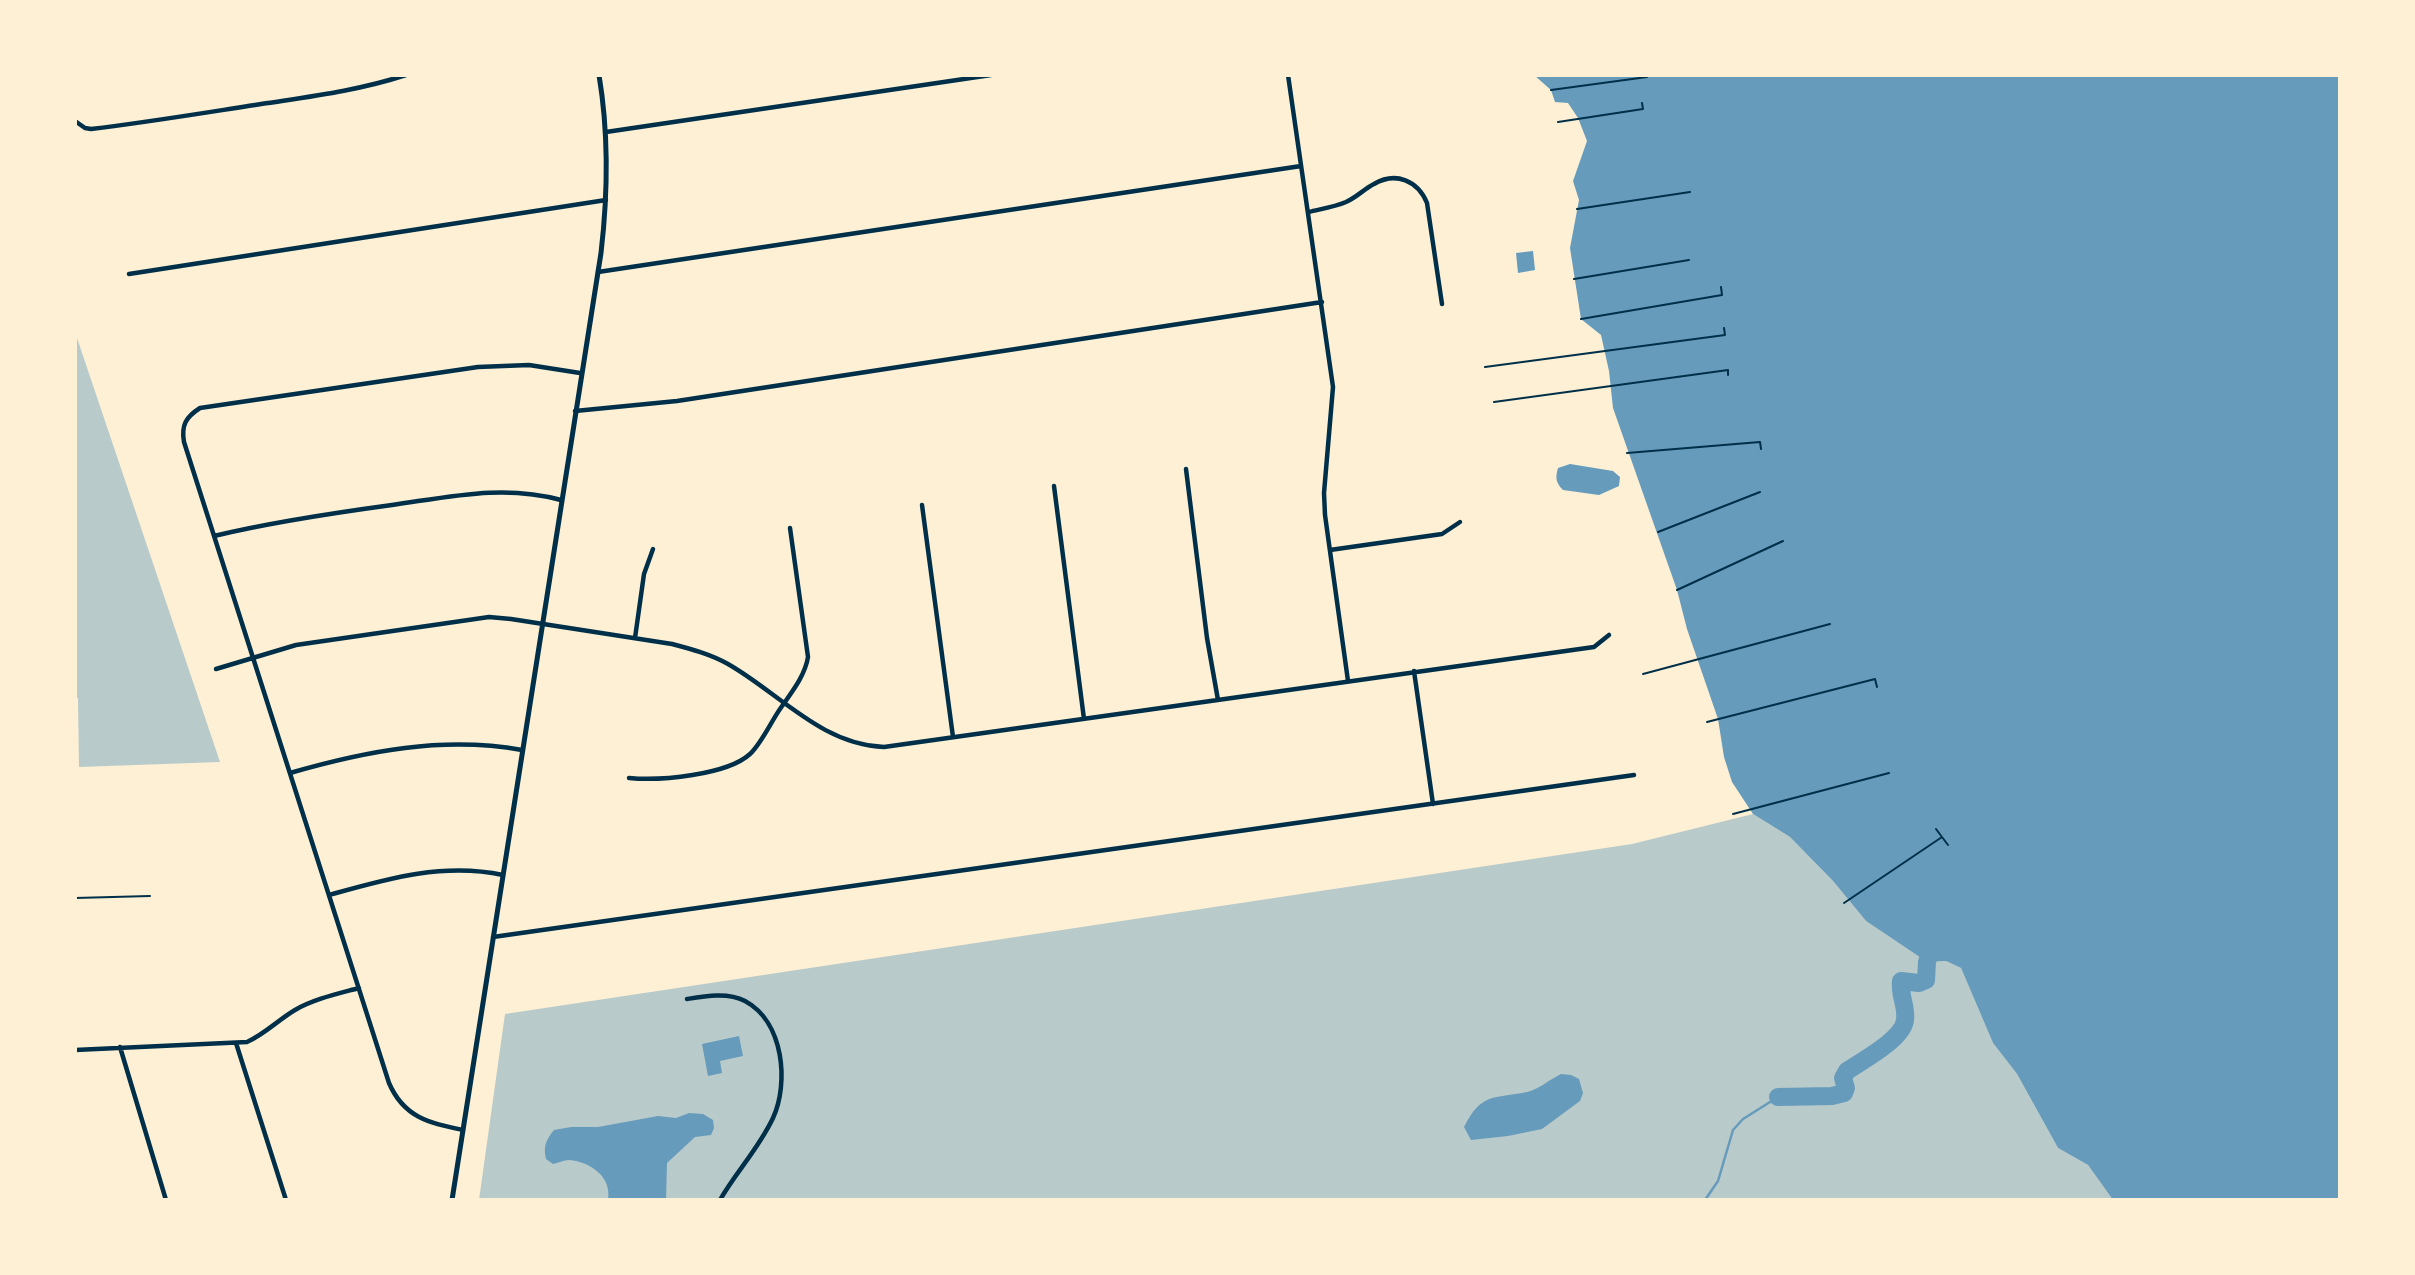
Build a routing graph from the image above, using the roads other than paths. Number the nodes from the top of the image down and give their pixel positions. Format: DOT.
graph roads {
  1 [pos="405,75"];
  2 [pos="599,75"];
  3 [pos="992,75"];
  4 [pos="1288,75"];
  5 [pos="75,121"];
  6 [pos="606,132"];
  7 [pos="1301,166"];
  8 [pos="606,200"];
  9 [pos="1309,212"];
  10 [pos="598,272"];
  11 [pos="129,274"];
  12 [pos="1322,302"];
  13 [pos="1442,304"];
  14 [pos="580,373"];
  15 [pos="575,411"];
  16 [pos="1186,468"];
  17 [pos="1054,486"];
  18 [pos="561,500"];
  19 [pos="922,505"];
  20 [pos="1460,522"];
  21 [pos="790,528"];
  22 [pos="214,536"];
  23 [pos="653,549"];
  24 [pos="1330,550"];
  25 [pos="542,625"];
  26 [pos="1609,635"];
  27 [pos="635,639"];
  28 [pos="253,657"];
  29 [pos="216,669"];
  30 [pos="1414,671"];
  31 [pos="1348,681"];
  32 [pos="1218,700"];
  33 [pos="785,703"];
  34 [pos="1084,719"];
  35 [pos="953,737"];
  36 [pos="522,750"];
  37 [pos="290,773"];
  38 [pos="1634,775"];
  39 [pos="629,778"];
  40 [pos="1433,804"];
  41 [pos="503,875"];
  42 [pos="329,895"];
  43 [pos="150,896"];
  44 [pos="75,898"];
  45 [pos="493,937"];
  46 [pos="359,988"];
  47 [pos="687,999"];
  48 [pos="236,1043"];
  49 [pos="120,1047"];
  50 [pos="75,1050"];
  51 [pos="463,1130"];
  52 [pos="166,1200"];
  53 [pos="286,1200"];
  54 [pos="452,1200"];
  55 [pos="720,1200"];
  1 -- 5 [label="street"];
  2 -- 6 [label="street"];
  3 -- 6 [label="street"];
  4 -- 7 [label="street"];
  6 -- 8 [label="street"];
  7 -- 9 [label="street"];
  7 -- 10 [label="street"];
  8 -- 10 [label="street"];
  8 -- 11 [label="street"];
  9 -- 12 [label="street"];
  9 -- 13 [label="street"];
  10 -- 14 [label="street"];
  12 -- 15 [label="street"];
  12 -- 24 [label="street"];
  14 -- 15 [label="street"];
  14 -- 22 [label="street"];
  15 -- 18 [label="street"];
  16 -- 32 [label="street"];
  17 -- 34 [label="street"];
  18 -- 22 [label="street"];
  18 -- 25 [label="street"];
  19 -- 35 [label="street"];
  20 -- 24 [label="street"];
  21 -- 33 [label="street"];
  22 -- 28 [label="street"];
  23 -- 27 [label="street"];
  24 -- 31 [label="street"];
  25 -- 27 [label="street"];
  25 -- 28 [label="street"];
  25 -- 36 [label="street"];
  26 -- 30 [label="street"];
  27 -- 33 [label="street"];
  28 -- 29 [label="street"];
  28 -- 37 [label="street"];
  30 -- 31 [label="street"];
  30 -- 40 [label="street"];
  31 -- 32 [label="street"];
  32 -- 34 [label="street"];
  33 -- 35 [label="street"];
  33 -- 39 [label="street"];
  34 -- 35 [label="street"];
  36 -- 37 [label="street"];
  36 -- 41 [label="street"];
  37 -- 42 [label="street"];
  38 -- 40 [label="street"];
  40 -- 45 [label="street"];
  41 -- 42 [label="street"];
  41 -- 45 [label="street"];
  42 -- 46 [label="street"];
  43 -- 44 [label="lane"];
  45 -- 51 [label="street"];
  46 -- 48 [label="street"];
  46 -- 51 [label="street"];
  47 -- 55 [label="street"];
  48 -- 49 [label="street"];
  48 -- 53 [label="street"];
  49 -- 50 [label="street"];
  49 -- 52 [label="street"];
  51 -- 54 [label="street"];
}
